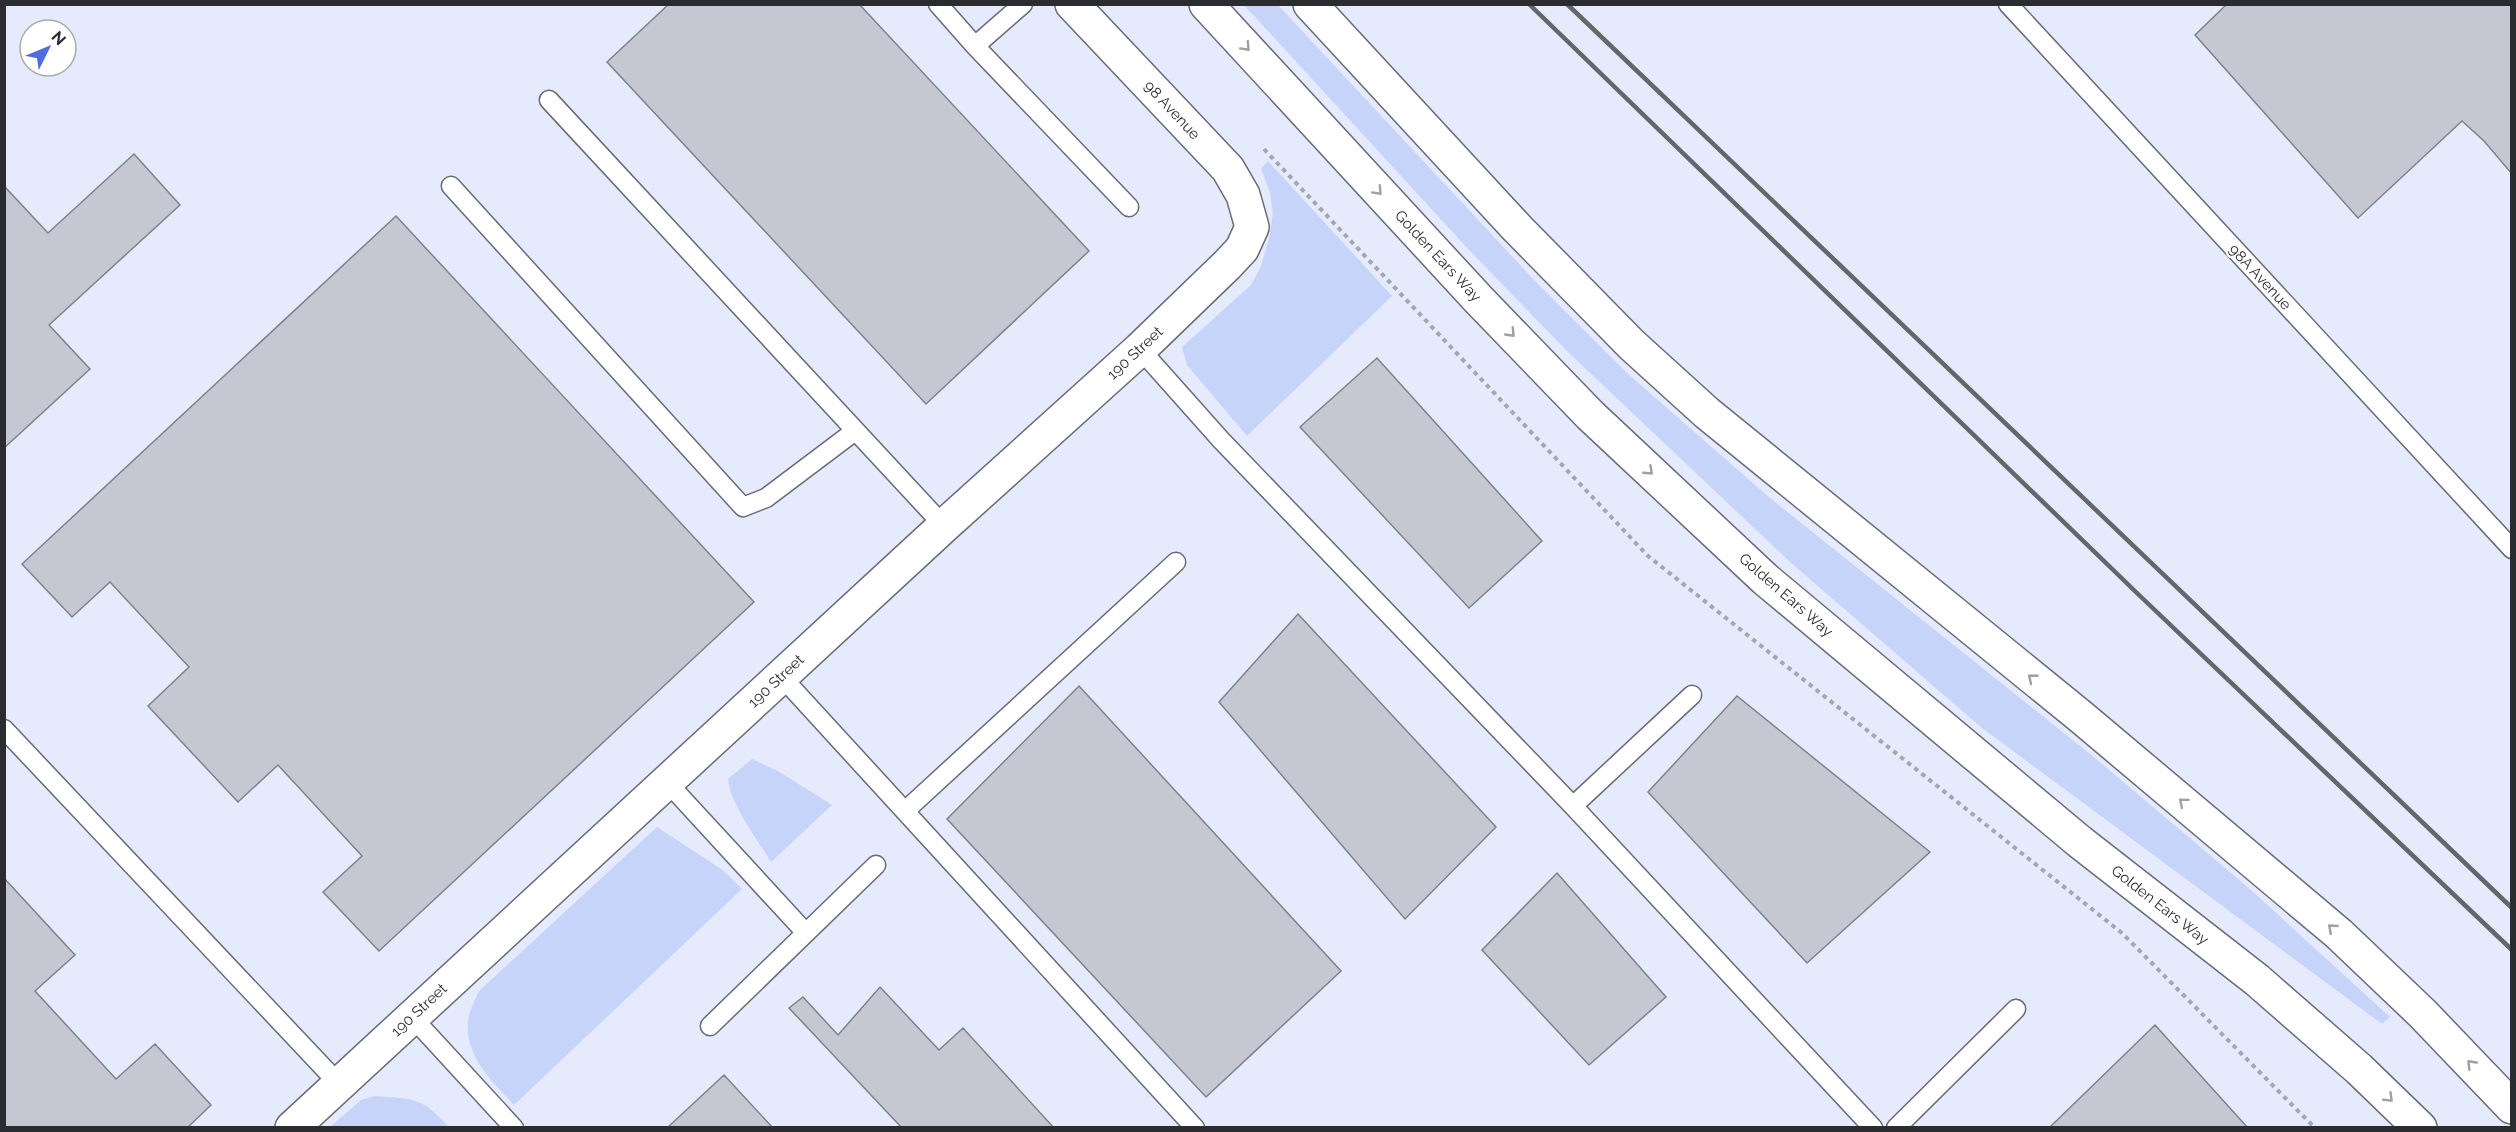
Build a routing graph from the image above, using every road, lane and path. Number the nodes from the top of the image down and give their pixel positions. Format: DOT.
graph roads {
  1 [pos="938,4"];
  2 [pos="1023,4"];
  3 [pos="1072,4"];
  4 [pos="1206,4"];
  5 [pos="1310,4"];
  6 [pos="2008,4"];
  7 [pos="975,46"];
  8 [pos="549,100"];
  9 [pos="451,186"];
  10 [pos="1129,207"];
  11 [pos="1252,227"];
  12 [pos="1140,349"];
  13 [pos="855,431"];
  14 [pos="944,526"];
  15 [pos="2511,549"];
  16 [pos="1176,562"];
  17 [pos="781,676"];
  18 [pos="1692,695"];
  19 [pos="4,729"];
  20 [pos="667,782"];
  21 [pos="1573,806"];
  22 [pos="905,812"];
  23 [pos="876,865"];
  24 [pos="806,933"];
  25 [pos="2016,1009"];
  26 [pos="412,1017"];
  27 [pos="711,1026"];
  28 [pos="339,1084"];
  29 [pos="2511,1107"];
  30 [pos="292,1128"];
  31 [pos="514,1128"];
  32 [pos="1196,1128"];
  33 [pos="1873,1128"];
  34 [pos="1896,1128"];
  35 [pos="2420,1128"];
  1 -- 7 [label="lane"];
  2 -- 7 [label="lane"];
  3 -- 11 [label="main road, 98 Avenue"];
  4 -- 35 [label="main road, Golden Ears Way, one-way"];
  29 -- 5 [label="main road, one-way"];
  6 -- 15 [label="lane, 98A Avenue"];
  7 -- 10 [label="lane"];
  8 -- 13 [label="lane"];
  9 -- 13 [label="lane"];
  11 -- 12 [label="main road, 190 Street"];
  12 -- 14 [label="main road, 190 Street"];
  12 -- 21 [label="lane"];
  13 -- 14 [label="lane"];
  14 -- 17 [label="main road, 190 Street"];
  16 -- 22 [label="lane"];
  17 -- 20 [label="main road, 190 Street"];
  17 -- 22 [label="lane"];
  18 -- 21 [label="lane"];
  19 -- 28 [label="lane"];
  20 -- 24 [label="lane"];
  20 -- 26 [label="main road, 190 Street"];
  21 -- 33 [label="lane"];
  22 -- 32 [label="lane"];
  23 -- 24 [label="lane"];
  24 -- 27 [label="lane"];
  25 -- 34 [label="lane"];
  26 -- 28 [label="main road, 190 Street"];
  26 -- 31 [label="lane"];
  28 -- 30 [label="main road, 190 Street"];
}
